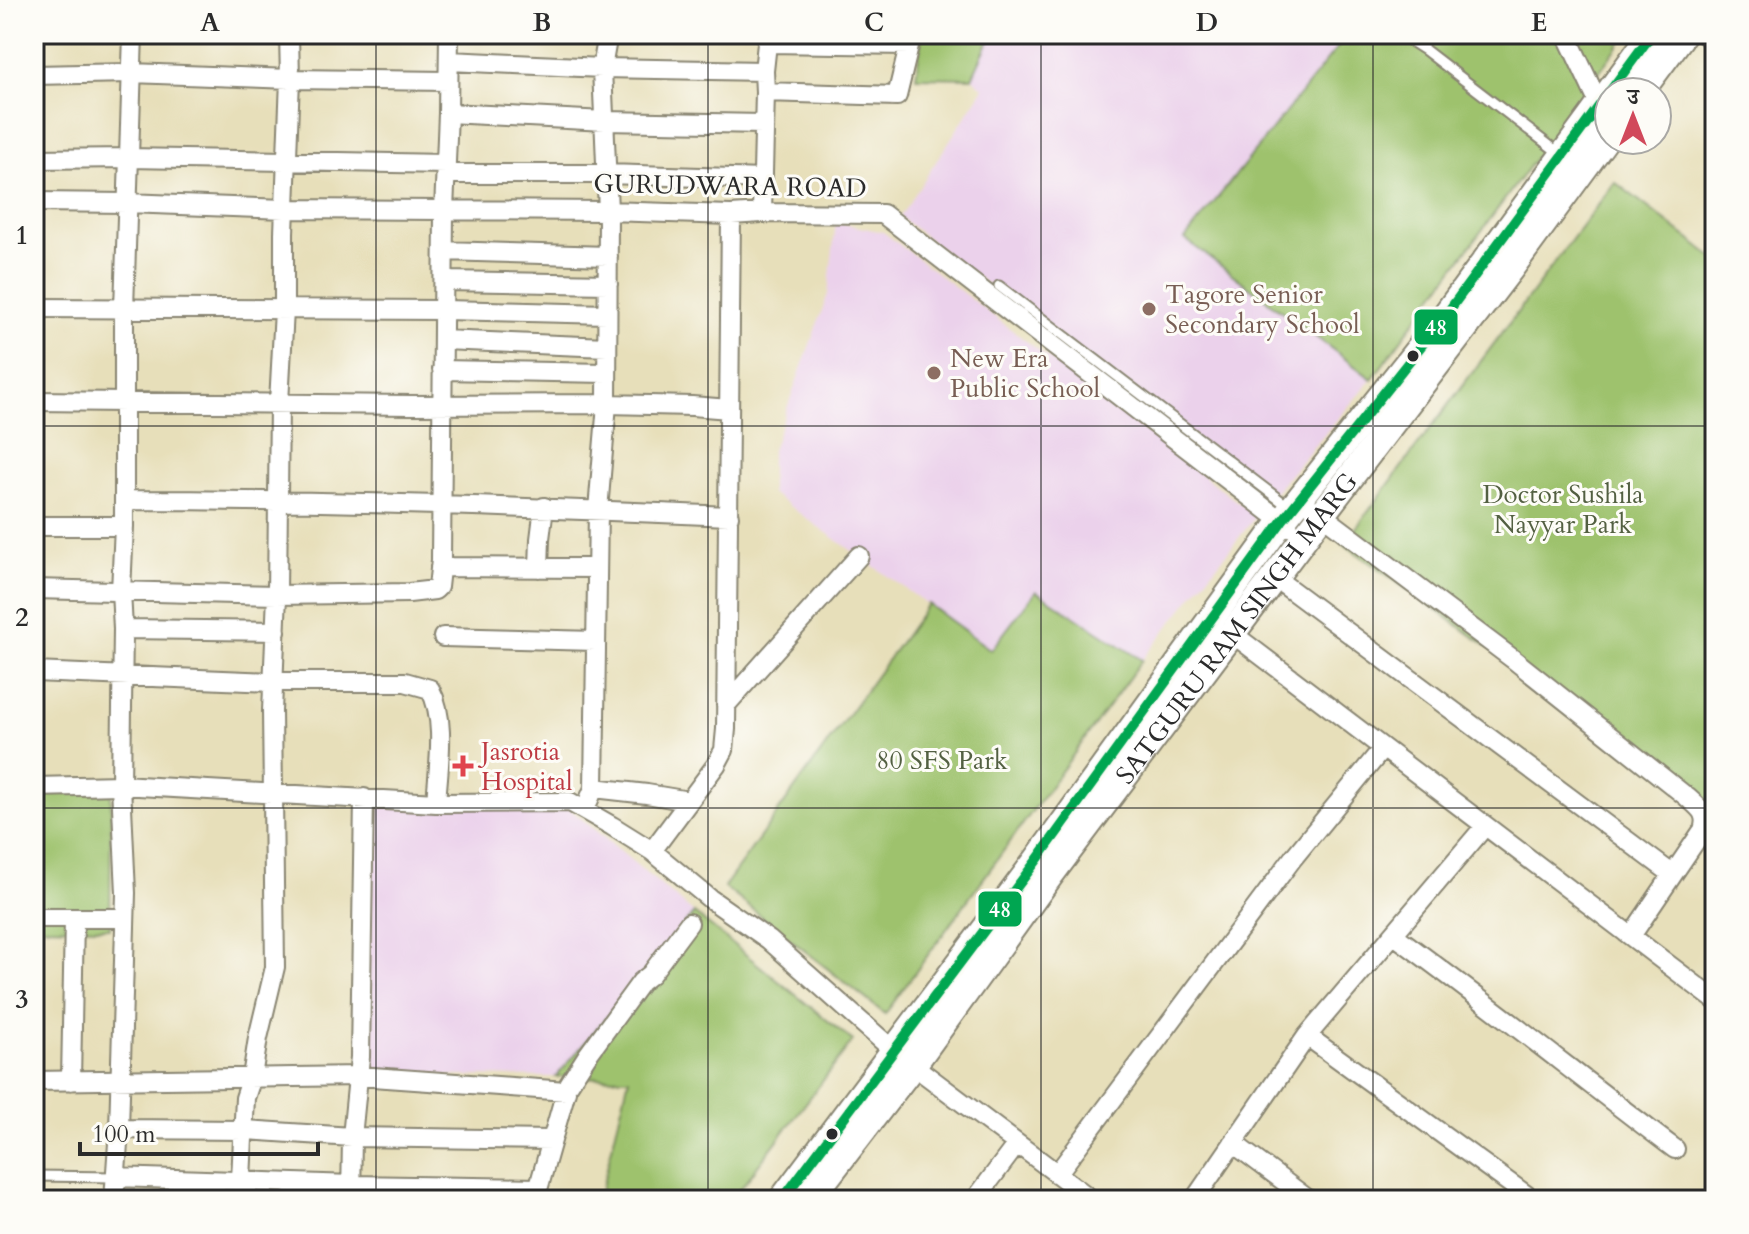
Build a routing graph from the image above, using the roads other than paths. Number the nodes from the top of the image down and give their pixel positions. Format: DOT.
graph roads {
  1 [pos="133,34"];
  2 [pos="289,34"];
  3 [pos="449,34"];
  4 [pos="608,34"];
  5 [pos="1400,34"];
  6 [pos="1566,34"];
  7 [pos="1652,34"];
  8 [pos="1683,34"];
  9 [pos="1704,34"];
  10 [pos="768,39"];
  11 [pos="911,39"];
  12 [pos="1715,42"];
  13 [pos="449,61"];
  14 [pos="602,68"];
  15 [pos="764,71"];
  16 [pos="131,73"];
  17 [pos="34,75"];
  18 [pos="1620,76"];
  19 [pos="1652,76"];
  20 [pos="290,79"];
  21 [pos="448,81"];
  22 [pos="1593,91"];
  23 [pos="765,92"];
  24 [pos="1593,112"];
  25 [pos="448,113"];
  26 [pos="605,121"];
  27 [pos="763,124"];
  28 [pos="1562,155"];
  29 [pos="1593,156"];
  30 [pos="129,158"];
  31 [pos="34,159"];
  32 [pos="286,160"];
  33 [pos="446,169"];
  34 [pos="607,174"];
  35 [pos="763,179"];
  36 [pos="34,202"];
  37 [pos="127,203"];
  38 [pos="285,209"];
  39 [pos="444,211"];
  40 [pos="608,211"];
  41 [pos="762,213"];
  42 [pos="731,215"];
  43 [pos="444,251"];
  44 [pos="608,256"];
  45 [pos="444,281"];
  46 [pos="608,284"];
  47 [pos="999,286"];
  48 [pos="34,308"];
  49 [pos="124,309"];
  50 [pos="284,310"];
  51 [pos="444,310"];
  52 [pos="607,314"];
  53 [pos="443,340"];
  54 [pos="607,347"];
  55 [pos="442,370"];
  56 [pos="607,373"];
  57 [pos="34,401"];
  58 [pos="125,403"];
  59 [pos="279,403"];
  60 [pos="607,404"];
  61 [pos="441,405"];
  62 [pos="729,409"];
  63 [pos="124,500"];
  64 [pos="278,500"];
  65 [pos="441,505"];
  66 [pos="544,507"];
  67 [pos="598,510"];
  68 [pos="1291,510"];
  69 [pos="1322,514"];
  70 [pos="729,516"];
  71 [pos="34,526"];
  72 [pos="124,526"];
  73 [pos="1304,538"];
  74 [pos="859,556"];
  75 [pos="440,567"];
  76 [pos="539,568"];
  77 [pos="596,568"];
  78 [pos="1275,578"];
  79 [pos="34,589"];
  80 [pos="121,591"];
  81 [pos="277,595"];
  82 [pos="123,629"];
  83 [pos="276,631"];
  84 [pos="1233,634"];
  85 [pos="443,637"];
  86 [pos="596,641"];
  87 [pos="34,672"];
  88 [pos="122,677"];
  89 [pos="273,682"];
  90 [pos="726,705"];
  91 [pos="1383,748"];
  92 [pos="121,785"];
  93 [pos="34,787"];
  94 [pos="594,788"];
  95 [pos="273,793"];
  96 [pos="364,798"];
  97 [pos="689,801"];
  98 [pos="436,803"];
  99 [pos="585,809"];
  100 [pos="1485,826"];
  101 [pos="652,851"];
  102 [pos="1672,874"];
  103 [pos="709,898"];
  104 [pos="34,918"];
  105 [pos="74,918"];
  106 [pos="125,918"];
  107 [pos="1394,935"];
  108 [pos="1631,936"];
  109 [pos="1715,1000"];
  110 [pos="1307,1036"];
  111 [pos="903,1058"];
  112 [pos="359,1076"];
  113 [pos="252,1077"];
  114 [pos="120,1080"];
  115 [pos="34,1081"];
  116 [pos="71,1081"];
  117 [pos="569,1084"];
  118 [pos="119,1129"];
  119 [pos="245,1130"];
  120 [pos="352,1137"];
  121 [pos="552,1140"];
  122 [pos="1233,1143"];
  123 [pos="1017,1144"];
  124 [pos="1675,1149"];
  125 [pos="1057,1174"];
  126 [pos="34,1176"];
  127 [pos="116,1177"];
  128 [pos="241,1190"];
  129 [pos="351,1193"];
  130 [pos="537,1194"];
  131 [pos="114,1200"];
  132 [pos="782,1200"];
  133 [pos="809,1200"];
  134 [pos="975,1200"];
  135 [pos="1092,1200"];
  136 [pos="1194,1200"];
  137 [pos="1309,1200"];
  138 [pos="1533,1200"];
  1 -- 16 [label="street"];
  2 -- 20 [label="street"];
  3 -- 13 [label="street"];
  4 -- 14 [label="street"];
  5 -- 28 [label="lane"];
  6 -- 22 [label="street"];
  7 -- 18 [label="main road, SATGURU RAM SINGH MARG"];
  8 -- 19 [label="main road"];
  9 -- 12 [label="street"];
  10 -- 11 [label="street"];
  10 -- 15 [label="street"];
  11 -- 23 [label="street"];
  13 -- 14 [label="street"];
  13 -- 21 [label="street"];
  14 -- 15 [label="street"];
  14 -- 26 [label="street"];
  15 -- 23 [label="street"];
  16 -- 17 [label="street"];
  16 -- 20 [label="street"];
  16 -- 30 [label="street"];
  20 -- 21 [label="street"];
  20 -- 32 [label="street"];
  21 -- 25 [label="street"];
  23 -- 27 [label="street"];
  24 -- 28 [label="main road, SATGURU RAM SINGH MARG"];
  25 -- 26 [label="street"];
  25 -- 33 [label="street"];
  26 -- 27 [label="street"];
  26 -- 34 [label="street"];
  27 -- 35 [label="street"];
  28 -- 68 [label="main road, SATGURU RAM SINGH MARG"];
  29 -- 69 [label="main road, SATGURU RAM SINGH MARG"];
  30 -- 31 [label="street"];
  30 -- 32 [label="street"];
  30 -- 37 [label="street"];
  32 -- 33 [label="street"];
  32 -- 38 [label="street"];
  33 -- 34 [label="street"];
  33 -- 39 [label="street"];
  34 -- 35 [label="street"];
  34 -- 40 [label="street"];
  35 -- 41 [label="street"];
  36 -- 37 [label="street, GURUDWARA ROAD"];
  37 -- 38 [label="street, GURUDWARA ROAD"];
  37 -- 49 [label="street"];
  38 -- 39 [label="street, GURUDWARA ROAD"];
  38 -- 50 [label="street"];
  39 -- 40 [label="street, GURUDWARA ROAD"];
  39 -- 43 [label="street"];
  40 -- 42 [label="street, GURUDWARA ROAD"];
  40 -- 44 [label="street"];
  41 -- 42 [label="street, GURUDWARA ROAD"];
  41 -- 68 [label="street, GURUDWARA ROAD"];
  42 -- 62 [label="street"];
  43 -- 44 [label="street"];
  43 -- 45 [label="street"];
  44 -- 46 [label="street"];
  45 -- 46 [label="street"];
  45 -- 51 [label="street"];
  46 -- 52 [label="street"];
  47 -- 68 [label="lane"];
  48 -- 49 [label="street"];
  49 -- 50 [label="street"];
  49 -- 58 [label="street"];
  50 -- 51 [label="street"];
  50 -- 59 [label="street"];
  51 -- 52 [label="street"];
  51 -- 53 [label="street"];
  52 -- 54 [label="street"];
  53 -- 54 [label="street"];
  53 -- 55 [label="street"];
  54 -- 56 [label="street"];
  55 -- 56 [label="street"];
  55 -- 61 [label="street"];
  56 -- 60 [label="street"];
  57 -- 58 [label="street"];
  58 -- 59 [label="street"];
  58 -- 63 [label="street"];
  59 -- 61 [label="street"];
  59 -- 64 [label="street"];
  60 -- 61 [label="street"];
  60 -- 62 [label="street"];
  60 -- 67 [label="street"];
  61 -- 65 [label="street"];
  62 -- 70 [label="street"];
  63 -- 64 [label="street"];
  63 -- 72 [label="street"];
  64 -- 65 [label="street"];
  64 -- 81 [label="street"];
  65 -- 66 [label="street"];
  65 -- 75 [label="street"];
  66 -- 67 [label="street"];
  66 -- 76 [label="street"];
  67 -- 70 [label="street"];
  67 -- 77 [label="street"];
  68 -- 69 [label="street"];
  68 -- 73 [label="street, GURUDWARA ROAD"];
  68 -- 111 [label="main road, SATGURU RAM SINGH MARG"];
  69 -- 73 [label="main road, SATGURU RAM SINGH MARG"];
  69 -- 102 [label="street"];
  70 -- 90 [label="street"];
  71 -- 72 [label="street"];
  72 -- 80 [label="street"];
  73 -- 78 [label="main road, SATGURU RAM SINGH MARG"];
  74 -- 90 [label="street"];
  75 -- 76 [label="street"];
  75 -- 81 [label="street"];
  76 -- 77 [label="street"];
  77 -- 86 [label="street"];
  78 -- 84 [label="main road, SATGURU RAM SINGH MARG"];
  78 -- 102 [label="street"];
  79 -- 80 [label="street"];
  80 -- 81 [label="street"];
  80 -- 82 [label="street"];
  81 -- 83 [label="street"];
  82 -- 83 [label="street"];
  82 -- 88 [label="street"];
  83 -- 89 [label="street"];
  84 -- 91 [label="street"];
  84 -- 111 [label="main road, SATGURU RAM SINGH MARG"];
  85 -- 86 [label="street"];
  86 -- 94 [label="street"];
  87 -- 88 [label="street"];
  88 -- 89 [label="street"];
  88 -- 92 [label="street"];
  89 -- 95 [label="street"];
  89 -- 98 [label="street"];
  90 -- 97 [label="street"];
  91 -- 100 [label="street"];
  91 -- 125 [label="street"];
  92 -- 93 [label="street"];
  92 -- 95 [label="street"];
  92 -- 106 [label="street"];
  94 -- 97 [label="street"];
  94 -- 99 [label="street"];
  95 -- 96 [label="street"];
  95 -- 113 [label="street"];
  96 -- 98 [label="street"];
  96 -- 112 [label="street"];
  97 -- 101 [label="street"];
  98 -- 99 [label="street"];
  99 -- 101 [label="street"];
  100 -- 107 [label="street"];
  100 -- 108 [label="street"];
  101 -- 103 [label="street"];
  102 -- 108 [label="street"];
  103 -- 111 [label="street"];
  103 -- 117 [label="street"];
  104 -- 105 [label="street"];
  105 -- 106 [label="street"];
  105 -- 116 [label="street"];
  106 -- 114 [label="street"];
  107 -- 110 [label="street"];
  107 -- 124 [label="street"];
  108 -- 109 [label="street"];
  110 -- 122 [label="street"];
  110 -- 138 [label="street"];
  111 -- 123 [label="street"];
  111 -- 132 [label="main road, SATGURU RAM SINGH MARG"];
  111 -- 133 [label="main road, SATGURU RAM SINGH MARG"];
  112 -- 113 [label="street"];
  112 -- 120 [label="street"];
  112 -- 121 [label="street"];
  113 -- 114 [label="street"];
  113 -- 119 [label="street"];
  114 -- 116 [label="street"];
  114 -- 118 [label="street"];
  115 -- 116 [label="street"];
  118 -- 119 [label="street"];
  118 -- 127 [label="street"];
  119 -- 120 [label="street"];
  119 -- 128 [label="street"];
  120 -- 121 [label="street"];
  120 -- 129 [label="street"];
  121 -- 130 [label="street"];
  122 -- 136 [label="street"];
  122 -- 137 [label="street"];
  123 -- 125 [label="street"];
  123 -- 134 [label="street"];
  125 -- 135 [label="street"];
  126 -- 127 [label="lane"];
  127 -- 128 [label="street"];
  127 -- 131 [label="street"];
  128 -- 129 [label="street"];
  129 -- 130 [label="street"];
}
